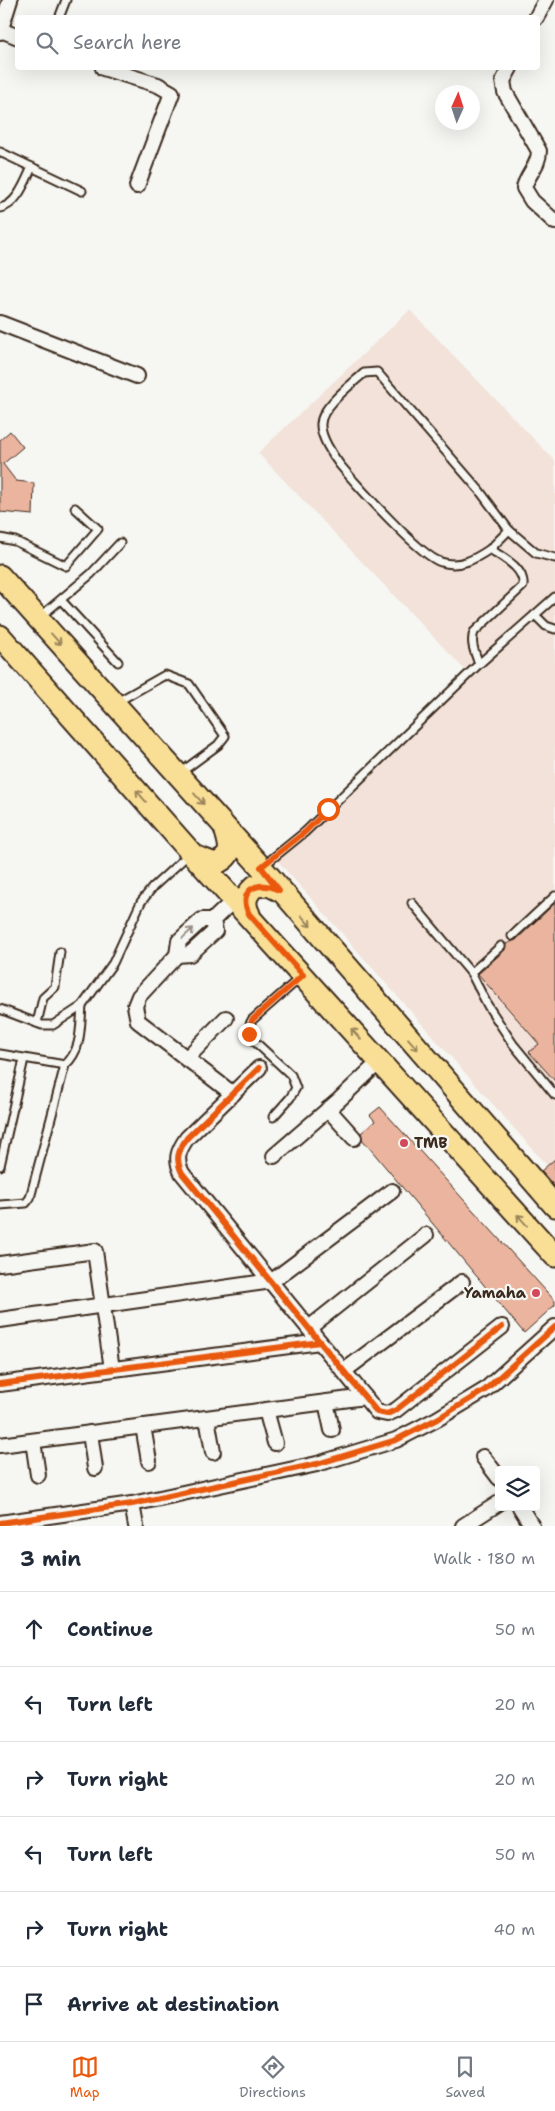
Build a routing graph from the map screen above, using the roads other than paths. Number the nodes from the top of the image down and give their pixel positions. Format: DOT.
graph roads {
  1 [pos="10,0"];
  2 [pos="66,0"];
  3 [pos="546,0"];
  4 [pos="60,15"];
  5 [pos="538,15"];
  6 [pos="0,31"];
  7 [pos="15,36"];
  8 [pos="109,70"];
  9 [pos="509,70"];
  10 [pos="0,152"];
  11 [pos="32,168"];
  12 [pos="137,186"];
  13 [pos="82,191"];
  14 [pos="0,208"];
  15 [pos="555,222"];
  16 [pos="0,323"];
  17 [pos="137,376"];
  18 [pos="75,508"];
  19 [pos="509,530"];
  20 [pos="0,538"];
  21 [pos="120,543"];
  22 [pos="490,548"];
  23 [pos="555,558"];
  24 [pos="0,576"];
  25 [pos="555,597"];
  26 [pos="61,600"];
  27 [pos="535,615"];
  28 [pos="38,618"];
  29 [pos="555,629"];
  30 [pos="0,636"];
  31 [pos="118,662"];
  32 [pos="479,664"];
  33 [pos="114,704"];
  34 [pos="178,775"];
  35 [pos="226,828"];
  36 [pos="192,854"];
  37 [pos="261,867"];
  38 [pos="279,890"];
  39 [pos="555,896"];
  40 [pos="412,903"];
  41 [pos="242,907"];
  42 [pos="512,936"];
  43 [pos="501,946"];
  44 [pos="60,952"];
  45 [pos="472,973"];
  46 [pos="303,975"];
  47 [pos="82,1006"];
  48 [pos="0,1009"];
  49 [pos="226,1018"];
  50 [pos="37,1023"];
  51 [pos="0,1054"];
  52 [pos="24,1059"];
  53 [pos="186,1059"];
  54 [pos="380,1060"];
  55 [pos="65,1065"];
  56 [pos="259,1068"];
  57 [pos="233,1094"];
  58 [pos="555,1095"];
  59 [pos="328,1109"];
  60 [pos="273,1117"];
  61 [pos="354,1138"];
  62 [pos="274,1156"];
  63 [pos="0,1166"];
  64 [pos="392,1191"];
  65 [pos="0,1205"];
  66 [pos="555,1206"];
  67 [pos="426,1235"];
  68 [pos="555,1256"];
  69 [pos="0,1264"];
  70 [pos="272,1281"];
  71 [pos="462,1282"];
  72 [pos="104,1306"];
  73 [pos="0,1320"];
  74 [pos="502,1327"];
  75 [pos="309,1328"];
  76 [pos="555,1328"];
  77 [pos="320,1342"];
  78 [pos="112,1369"];
  79 [pos="344,1371"];
  80 [pos="0,1384"];
  81 [pos="365,1396"];
  82 [pos="326,1402"];
  83 [pos="266,1410"];
  84 [pos="207,1418"];
  85 [pos="143,1426"];
  86 [pos="332,1430"];
  87 [pos="90,1433"];
  88 [pos="33,1441"];
  89 [pos="275,1443"];
  90 [pos="0,1445"];
  91 [pos="214,1452"];
  92 [pos="484,1457"];
  93 [pos="148,1461"];
  94 [pos="95,1468"];
  95 [pos="495,1472"];
  96 [pos="38,1474"];
  97 [pos="132,1504"];
  98 [pos="495,1506"];
  99 [pos="523,1511"];
  100 [pos="0,1523"];
  101 [pos="136,1526"];
  102 [pos="463,1526"];
  103 [pos="532,1526"];
  1 -- 6 [label="street"];
  2 -- 4 [label="lane"];
  3 -- 5 [label="street"];
  6 -- 7 [label="street"];
  8 -- 12 [label="street"];
  9 -- 15 [label="street"];
  10 -- 11 [label="lane"];
  11 -- 13 [label="lane"];
  11 -- 14 [label="lane"];
  16 -- 17 [label="street"];
  18 -- 20 [label="lane"];
  19 -- 22 [label="lane"];
  19 -- 22 [label="lane"];
  19 -- 23 [label="lane"];
  21 -- 26 [label="lane"];
  22 -- 32 [label="lane"];
  24 -- 28 [label="main road"];
  25 -- 27 [label="lane"];
  26 -- 28 [label="lane"];
  26 -- 31 [label="lane"];
  27 -- 29 [label="lane"];
  27 -- 32 [label="lane"];
  28 -- 33 [label="main road, one-way"];
  36 -- 30 [label="main road, one-way"];
  32 -- 37 [label="lane"];
  33 -- 34 [label="main road"];
  33 -- 34 [label="lane"];
  34 -- 35 [label="main road, one-way"];
  35 -- 36 [label="main road"];
  35 -- 37 [label="main road"];
  36 -- 41 [label="main road"];
  36 -- 47 [label="lane"];
  37 -- 38 [label="main road"];
  38 -- 41 [label="main road"];
  38 -- 66 [label="main road, one-way"];
  39 -- 42 [label="lane"];
  40 -- 45 [label="lane"];
  41 -- 46 [label="main road"];
  41 -- 53 [label="street"];
  43 -- 45 [label="lane"];
  44 -- 50 [label="lane"];
  45 -- 58 [label="lane"];
  54 -- 46 [label="main road, one-way"];
  46 -- 60 [label="lane"];
  47 -- 50 [label="lane"];
  47 -- 55 [label="lane"];
  48 -- 50 [label="lane"];
  49 -- 53 [label="street"];
  51 -- 52 [label="lane"];
  52 -- 55 [label="lane"];
  52 -- 63 [label="lane"];
  53 -- 57 [label="street"];
  54 -- 59 [label="street"];
  68 -- 54 [label="main road, one-way"];
  55 -- 65 [label="lane"];
  56 -- 57 [label="street"];
  57 -- 70 [label="street"];
  59 -- 61 [label="street"];
  59 -- 62 [label="street"];
  64 -- 70 [label="street"];
  67 -- 75 [label="street"];
  69 -- 72 [label="street"];
  70 -- 72 [label="street"];
  70 -- 75 [label="street"];
  71 -- 79 [label="street"];
  72 -- 73 [label="street"];
  72 -- 78 [label="street"];
  74 -- 81 [label="street"];
  75 -- 77 [label="street"];
  76 -- 97 [label="street"];
  77 -- 78 [label="street"];
  77 -- 79 [label="street"];
  78 -- 80 [label="street"];
  79 -- 81 [label="street"];
  81 -- 82 [label="street"];
  82 -- 83 [label="street"];
  82 -- 86 [label="street"];
  83 -- 84 [label="street"];
  83 -- 89 [label="street"];
  84 -- 85 [label="street"];
  84 -- 91 [label="street"];
  85 -- 87 [label="street"];
  85 -- 93 [label="street"];
  87 -- 88 [label="street"];
  87 -- 94 [label="street"];
  88 -- 90 [label="street"];
  88 -- 96 [label="street"];
  92 -- 95 [label="street"];
  97 -- 100 [label="street"];
  97 -- 101 [label="street"];
  98 -- 102 [label="street"];
  99 -- 103 [label="street"];
}
